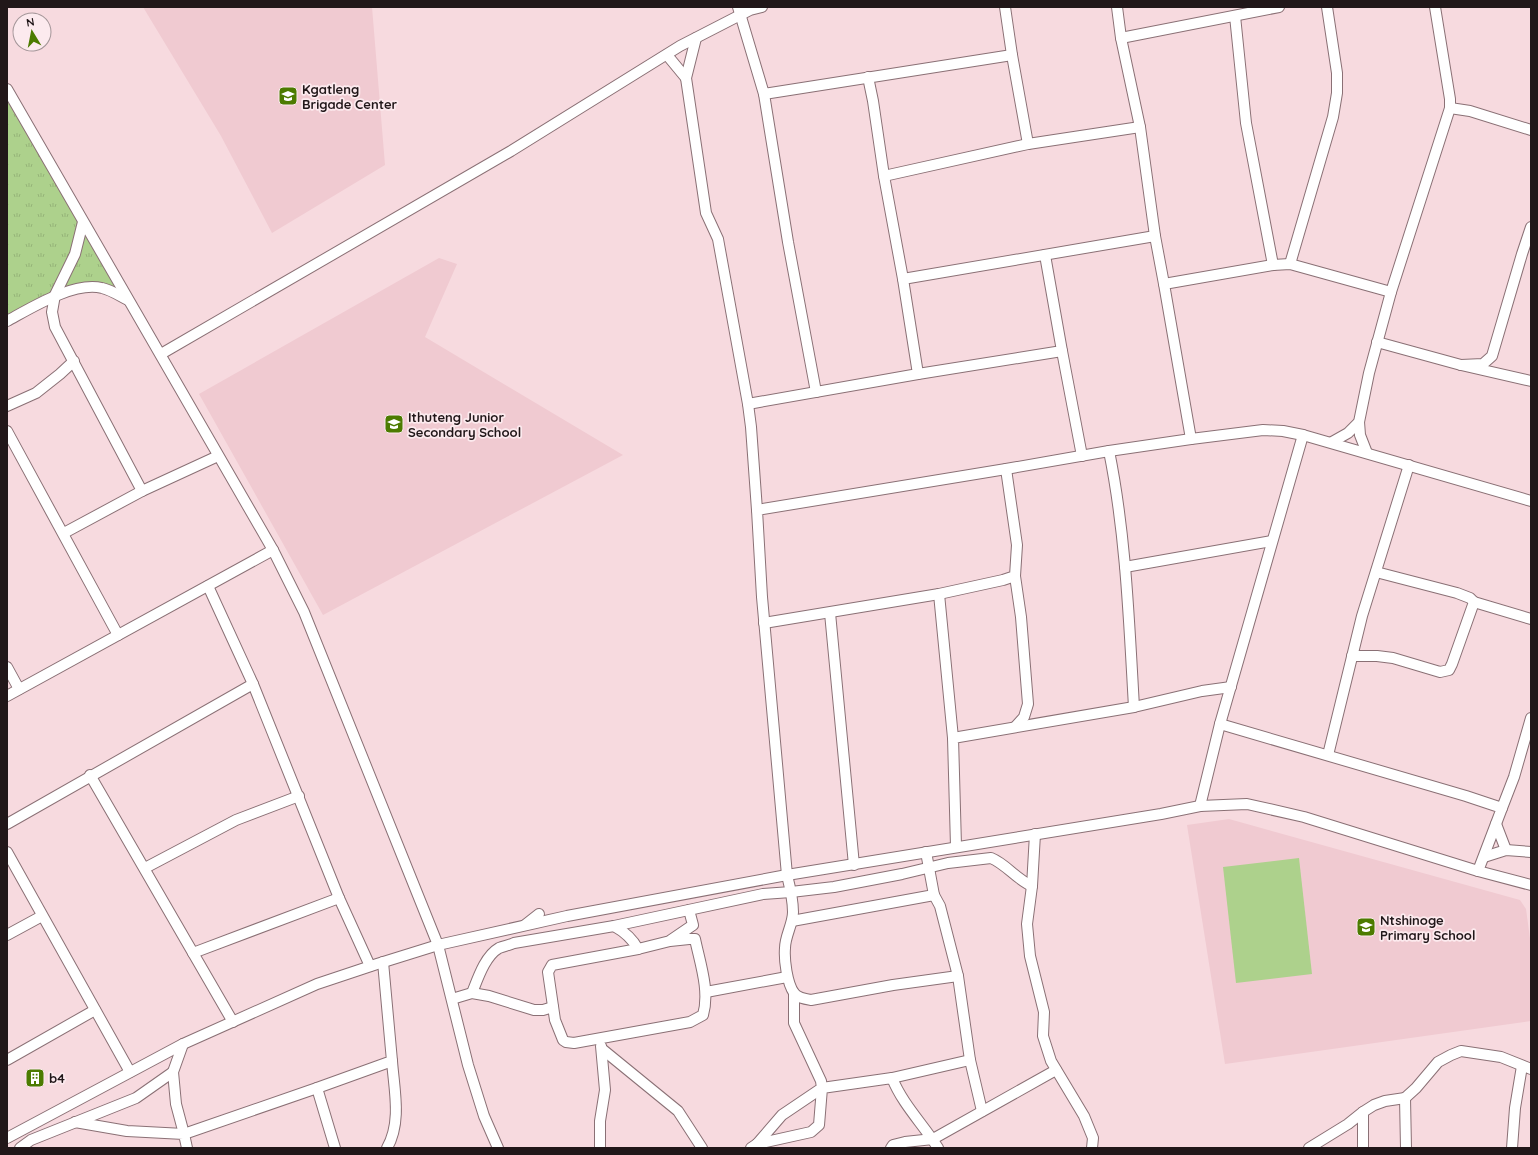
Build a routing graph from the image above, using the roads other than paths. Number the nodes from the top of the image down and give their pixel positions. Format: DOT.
graph roads {
  1 [pos="762,7"];
  2 [pos="1005,7"];
  3 [pos="1117,7"];
  4 [pos="1280,7"];
  5 [pos="1327,7"];
  6 [pos="1435,7"];
  7 [pos="740,10"];
  8 [pos="1235,16"];
  9 [pos="696,38"];
  10 [pos="1121,38"];
  11 [pos="667,55"];
  12 [pos="1012,55"];
  13 [pos="868,77"];
  14 [pos="686,78"];
  15 [pos="7,89"];
  16 [pos="764,94"];
  17 [pos="1450,108"];
  18 [pos="1140,127"];
  19 [pos="1531,130"];
  20 [pos="1028,144"];
  21 [pos="884,176"];
  22 [pos="83,222"];
  23 [pos="1530,233"];
  24 [pos="1155,236"];
  25 [pos="1045,255"];
  26 [pos="1273,264"];
  27 [pos="1290,264"];
  28 [pos="903,279"];
  29 [pos="1164,284"];
  30 [pos="1391,292"];
  31 [pos="55,295"];
  32 [pos="128,300"];
  33 [pos="7,321"];
  34 [pos="1377,342"];
  35 [pos="1062,352"];
  36 [pos="161,354"];
  37 [pos="74,361"];
  38 [pos="1461,365"];
  39 [pos="918,374"];
  40 [pos="1531,381"];
  41 [pos="816,392"];
  42 [pos="748,404"];
  43 [pos="7,406"];
  44 [pos="1359,422"];
  45 [pos="7,431"];
  46 [pos="1303,435"];
  47 [pos="1191,439"];
  48 [pos="1332,442"];
  49 [pos="1109,451"];
  50 [pos="1367,454"];
  51 [pos="218,456"];
  52 [pos="1082,456"];
  53 [pos="1409,465"];
  54 [pos="1006,469"];
  55 [pos="142,491"];
  56 [pos="1531,501"];
  57 [pos="757,510"];
  58 [pos="64,533"];
  59 [pos="1272,541"];
  60 [pos="273,550"];
  61 [pos="1125,567"];
  62 [pos="1376,572"];
  63 [pos="1015,576"];
  64 [pos="208,586"];
  65 [pos="939,594"];
  66 [pos="1474,602"];
  67 [pos="830,612"];
  68 [pos="1531,619"];
  69 [pos="764,623"];
  70 [pos="118,635"];
  71 [pos="1352,656"];
  72 [pos="7,667"];
  73 [pos="253,684"];
  74 [pos="1231,687"];
  75 [pos="19,689"];
  76 [pos="7,696"];
  77 [pos="1134,706"];
  78 [pos="1531,718"];
  79 [pos="1220,724"];
  80 [pos="1015,727"];
  81 [pos="953,738"];
  82 [pos="1328,755"];
  83 [pos="90,775"];
  84 [pos="299,796"];
  85 [pos="1200,806"];
  86 [pos="1502,808"];
  87 [pos="7,824"];
  88 [pos="1496,824"];
  89 [pos="1035,834"];
  90 [pos="956,846"];
  91 [pos="1506,850"];
  92 [pos="7,852"];
  93 [pos="926,852"];
  94 [pos="1531,852"];
  95 [pos="1484,857"];
  96 [pos="854,865"];
  97 [pos="145,868"];
  98 [pos="929,868"];
  99 [pos="1478,871"];
  100 [pos="787,875"];
  101 [pos="1531,885"];
  102 [pos="1032,886"];
  103 [pos="791,892"];
  104 [pos="934,895"];
  105 [pos="339,898"];
  106 [pos="689,910"];
  107 [pos="539,914"];
  108 [pos="42,916"];
  109 [pos="792,921"];
  110 [pos="692,925"];
  111 [pos="614,926"];
  112 [pos="523,927"];
  113 [pos="7,934"];
  114 [pos="695,939"];
  115 [pos="670,941"];
  116 [pos="438,945"];
  117 [pos="638,949"];
  118 [pos="193,954"];
  119 [pos="383,962"];
  120 [pos="370,966"];
  121 [pos="958,976"];
  122 [pos="787,977"];
  123 [pos="706,992"];
  124 [pos="472,993"];
  125 [pos="794,993"];
  126 [pos="452,999"];
  127 [pos="553,1007"];
  128 [pos="95,1010"];
  129 [pos="233,1022"];
  130 [pos="599,1039"];
  131 [pos="183,1044"];
  132 [pos="602,1049"];
  133 [pos="7,1060"];
  134 [pos="970,1060"];
  135 [pos="392,1061"];
  136 [pos="1526,1067"];
  137 [pos="1056,1070"];
  138 [pos="130,1072"];
  139 [pos="173,1072"];
  140 [pos="892,1078"];
  141 [pos="317,1088"];
  142 [pos="822,1088"];
  143 [pos="1405,1098"];
  144 [pos="982,1111"];
  145 [pos="1362,1112"];
  146 [pos="75,1122"];
  147 [pos="184,1134"];
  148 [pos="694,1137"];
  149 [pos="7,1138"];
  150 [pos="933,1139"];
  151 [pos="754,1146"];
  152 [pos="20,1148"];
  153 [pos="187,1148"];
  154 [pos="335,1148"];
  155 [pos="387,1148"];
  156 [pos="498,1148"];
  157 [pos="600,1148"];
  158 [pos="692,1148"];
  159 [pos="702,1148"];
  160 [pos="891,1148"];
  161 [pos="938,1148"];
  162 [pos="1092,1148"];
  163 [pos="1309,1148"];
  164 [pos="1363,1148"];
  165 [pos="1406,1148"];
  166 [pos="1512,1148"];
  1 -- 7 [label="street"];
  2 -- 12 [label="street"];
  3 -- 10 [label="street"];
  4 -- 8 [label="street"];
  5 -- 27 [label="street"];
  6 -- 17 [label="street"];
  7 -- 9 [label="street"];
  7 -- 16 [label="street"];
  8 -- 10 [label="street"];
  8 -- 26 [label="street"];
  9 -- 11 [label="street"];
  9 -- 14 [label="street"];
  10 -- 18 [label="street"];
  11 -- 14 [label="street"];
  11 -- 36 [label="street"];
  12 -- 13 [label="street"];
  12 -- 20 [label="street"];
  13 -- 16 [label="street"];
  13 -- 21 [label="street"];
  14 -- 42 [label="street"];
  15 -- 22 [label="street"];
  16 -- 41 [label="street"];
  17 -- 19 [label="street"];
  17 -- 30 [label="street"];
  18 -- 20 [label="street"];
  18 -- 24 [label="street"];
  20 -- 21 [label="street"];
  21 -- 28 [label="street"];
  22 -- 31 [label="street"];
  22 -- 32 [label="street"];
  23 -- 38 [label="street"];
  24 -- 25 [label="street"];
  24 -- 29 [label="street"];
  25 -- 28 [label="street"];
  25 -- 35 [label="street"];
  26 -- 27 [label="street"];
  26 -- 29 [label="street"];
  27 -- 30 [label="street"];
  28 -- 39 [label="street"];
  29 -- 47 [label="street"];
  30 -- 34 [label="street"];
  31 -- 32 [label="street"];
  31 -- 33 [label="street"];
  31 -- 37 [label="street"];
  32 -- 36 [label="street"];
  34 -- 38 [label="street"];
  34 -- 44 [label="street"];
  35 -- 39 [label="street"];
  35 -- 52 [label="street"];
  36 -- 51 [label="street"];
  37 -- 43 [label="street"];
  37 -- 55 [label="street"];
  38 -- 40 [label="street"];
  39 -- 41 [label="street"];
  41 -- 42 [label="street"];
  42 -- 57 [label="street"];
  44 -- 48 [label="street"];
  44 -- 50 [label="street"];
  45 -- 58 [label="street"];
  46 -- 47 [label="street"];
  46 -- 48 [label="street"];
  46 -- 59 [label="street"];
  47 -- 49 [label="street"];
  48 -- 50 [label="street"];
  49 -- 52 [label="street"];
  49 -- 61 [label="street"];
  50 -- 53 [label="street"];
  51 -- 55 [label="street"];
  51 -- 60 [label="street"];
  52 -- 54 [label="street"];
  53 -- 56 [label="street"];
  53 -- 62 [label="street"];
  54 -- 57 [label="street"];
  54 -- 63 [label="street"];
  55 -- 58 [label="street"];
  57 -- 69 [label="street"];
  58 -- 70 [label="street"];
  59 -- 61 [label="street"];
  59 -- 74 [label="street"];
  60 -- 64 [label="street"];
  60 -- 116 [label="street"];
  61 -- 77 [label="street"];
  62 -- 66 [label="street"];
  62 -- 71 [label="street"];
  63 -- 65 [label="street"];
  63 -- 80 [label="street"];
  64 -- 70 [label="street"];
  64 -- 73 [label="street"];
  65 -- 67 [label="street"];
  65 -- 81 [label="street"];
  66 -- 68 [label="street"];
  66 -- 71 [label="street"];
  67 -- 69 [label="street"];
  67 -- 96 [label="street"];
  69 -- 100 [label="street"];
  70 -- 75 [label="street"];
  71 -- 82 [label="street"];
  72 -- 75 [label="street"];
  73 -- 83 [label="street"];
  73 -- 84 [label="street"];
  74 -- 77 [label="street"];
  74 -- 79 [label="street"];
  75 -- 76 [label="street"];
  77 -- 80 [label="street"];
  78 -- 86 [label="street"];
  79 -- 82 [label="street"];
  79 -- 85 [label="street"];
  80 -- 81 [label="street"];
  81 -- 90 [label="street"];
  82 -- 86 [label="street"];
  83 -- 87 [label="street"];
  83 -- 97 [label="street"];
  84 -- 97 [label="street"];
  84 -- 105 [label="street"];
  85 -- 89 [label="street"];
  85 -- 99 [label="street"];
  86 -- 88 [label="street"];
  88 -- 91 [label="street"];
  88 -- 95 [label="street"];
  89 -- 90 [label="street"];
  89 -- 102 [label="street"];
  90 -- 93 [label="street"];
  91 -- 94 [label="street"];
  91 -- 95 [label="street"];
  92 -- 108 [label="street"];
  93 -- 96 [label="street"];
  93 -- 98 [label="street"];
  95 -- 99 [label="street"];
  96 -- 100 [label="street"];
  97 -- 118 [label="street"];
  98 -- 102 [label="street"];
  98 -- 103 [label="street"];
  98 -- 104 [label="street"];
  99 -- 101 [label="street"];
  100 -- 103 [label="street"];
  100 -- 112 [label="street"];
  102 -- 137 [label="street"];
  103 -- 106 [label="street"];
  103 -- 109 [label="street"];
  104 -- 109 [label="street"];
  104 -- 121 [label="street"];
  105 -- 118 [label="street"];
  105 -- 120 [label="street"];
  106 -- 110 [label="street"];
  106 -- 111 [label="street"];
  107 -- 112 [label="street"];
  108 -- 113 [label="street"];
  108 -- 128 [label="street"];
  109 -- 122 [label="street"];
  110 -- 114 [label="street"];
  110 -- 115 [label="street"];
  111 -- 117 [label="street"];
  111 -- 124 [label="street"];
  112 -- 116 [label="street"];
  114 -- 115 [label="street"];
  114 -- 123 [label="street"];
  115 -- 117 [label="street"];
  116 -- 119 [label="street"];
  116 -- 126 [label="street"];
  117 -- 127 [label="street"];
  118 -- 129 [label="street"];
  119 -- 120 [label="street"];
  119 -- 135 [label="street"];
  120 -- 129 [label="street"];
  121 -- 125 [label="street"];
  121 -- 134 [label="street"];
  122 -- 123 [label="street"];
  122 -- 125 [label="street"];
  123 -- 130 [label="street"];
  124 -- 126 [label="street"];
  124 -- 127 [label="street"];
  125 -- 142 [label="street"];
  126 -- 156 [label="street"];
  127 -- 130 [label="street"];
  128 -- 133 [label="street"];
  128 -- 138 [label="street"];
  129 -- 131 [label="street"];
  130 -- 132 [label="street"];
  131 -- 138 [label="street"];
  131 -- 139 [label="street"];
  132 -- 148 [label="street"];
  132 -- 157 [label="street"];
  134 -- 140 [label="street"];
  134 -- 144 [label="street"];
  135 -- 141 [label="street"];
  135 -- 155 [label="street"];
  136 -- 143 [label="street"];
  136 -- 166 [label="street"];
  137 -- 144 [label="street"];
  137 -- 162 [label="street"];
  138 -- 149 [label="street"];
  139 -- 146 [label="street"];
  139 -- 147 [label="street"];
  140 -- 142 [label="street"];
  140 -- 150 [label="street"];
  141 -- 147 [label="street"];
  141 -- 154 [label="street"];
  142 -- 151 [label="street"];
  142 -- 151 [label="street"];
  143 -- 145 [label="street"];
  143 -- 165 [label="street"];
  144 -- 150 [label="street"];
  145 -- 163 [label="street"];
  145 -- 164 [label="street"];
  146 -- 147 [label="street"];
  146 -- 152 [label="street"];
  147 -- 153 [label="street"];
  148 -- 158 [label="street"];
  148 -- 159 [label="street"];
  150 -- 160 [label="street"];
  150 -- 161 [label="street"];
}
